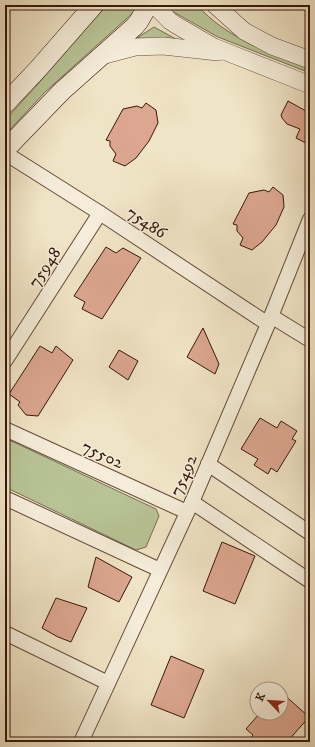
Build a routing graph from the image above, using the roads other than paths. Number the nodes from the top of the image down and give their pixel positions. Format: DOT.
graph roads {
  1 [pos="94,5"];
  2 [pos="215,5"];
  3 [pos="152,6"];
  4 [pos="228,53"];
  5 [pos="101,56"];
  6 [pos="310,60"];
  7 [pos="310,85"];
  8 [pos="5,104"];
  9 [pos="5,151"];
  10 [pos="100,213"];
  11 [pos="310,219"];
  12 [pos="269,320"];
  13 [pos="310,340"];
  14 [pos="5,361"];
  15 [pos="5,429"];
  16 [pos="208,464"];
  17 [pos="5,498"];
  18 [pos="189,507"];
  19 [pos="310,533"];
  20 [pos="160,570"];
  21 [pos="310,581"];
  22 [pos="5,633"];
  23 [pos="108,684"];
  24 [pos="81,742"];
  1 -- 8 [label="main road"];
  2 -- 6 [label="street"];
  3 -- 4 [label="street"];
  3 -- 5 [label="main road"];
  4 -- 5 [label="street"];
  4 -- 7 [label="street"];
  5 -- 9 [label="main road"];
  9 -- 10 [label="street, 75486"];
  10 -- 12 [label="street, 75486"];
  10 -- 14 [label="street, 75948"];
  11 -- 12 [label="street, 75492"];
  12 -- 13 [label="street, 75486"];
  12 -- 16 [label="street, 75492"];
  15 -- 18 [label="street, 75502"];
  16 -- 18 [label="street, 75492"];
  16 -- 19 [label="street"];
  17 -- 20 [label="street"];
  18 -- 20 [label="street, 75492"];
  18 -- 21 [label="street, 75502"];
  20 -- 23 [label="street, 75492"];
  22 -- 23 [label="street"];
  23 -- 24 [label="street, 75492"];
}
